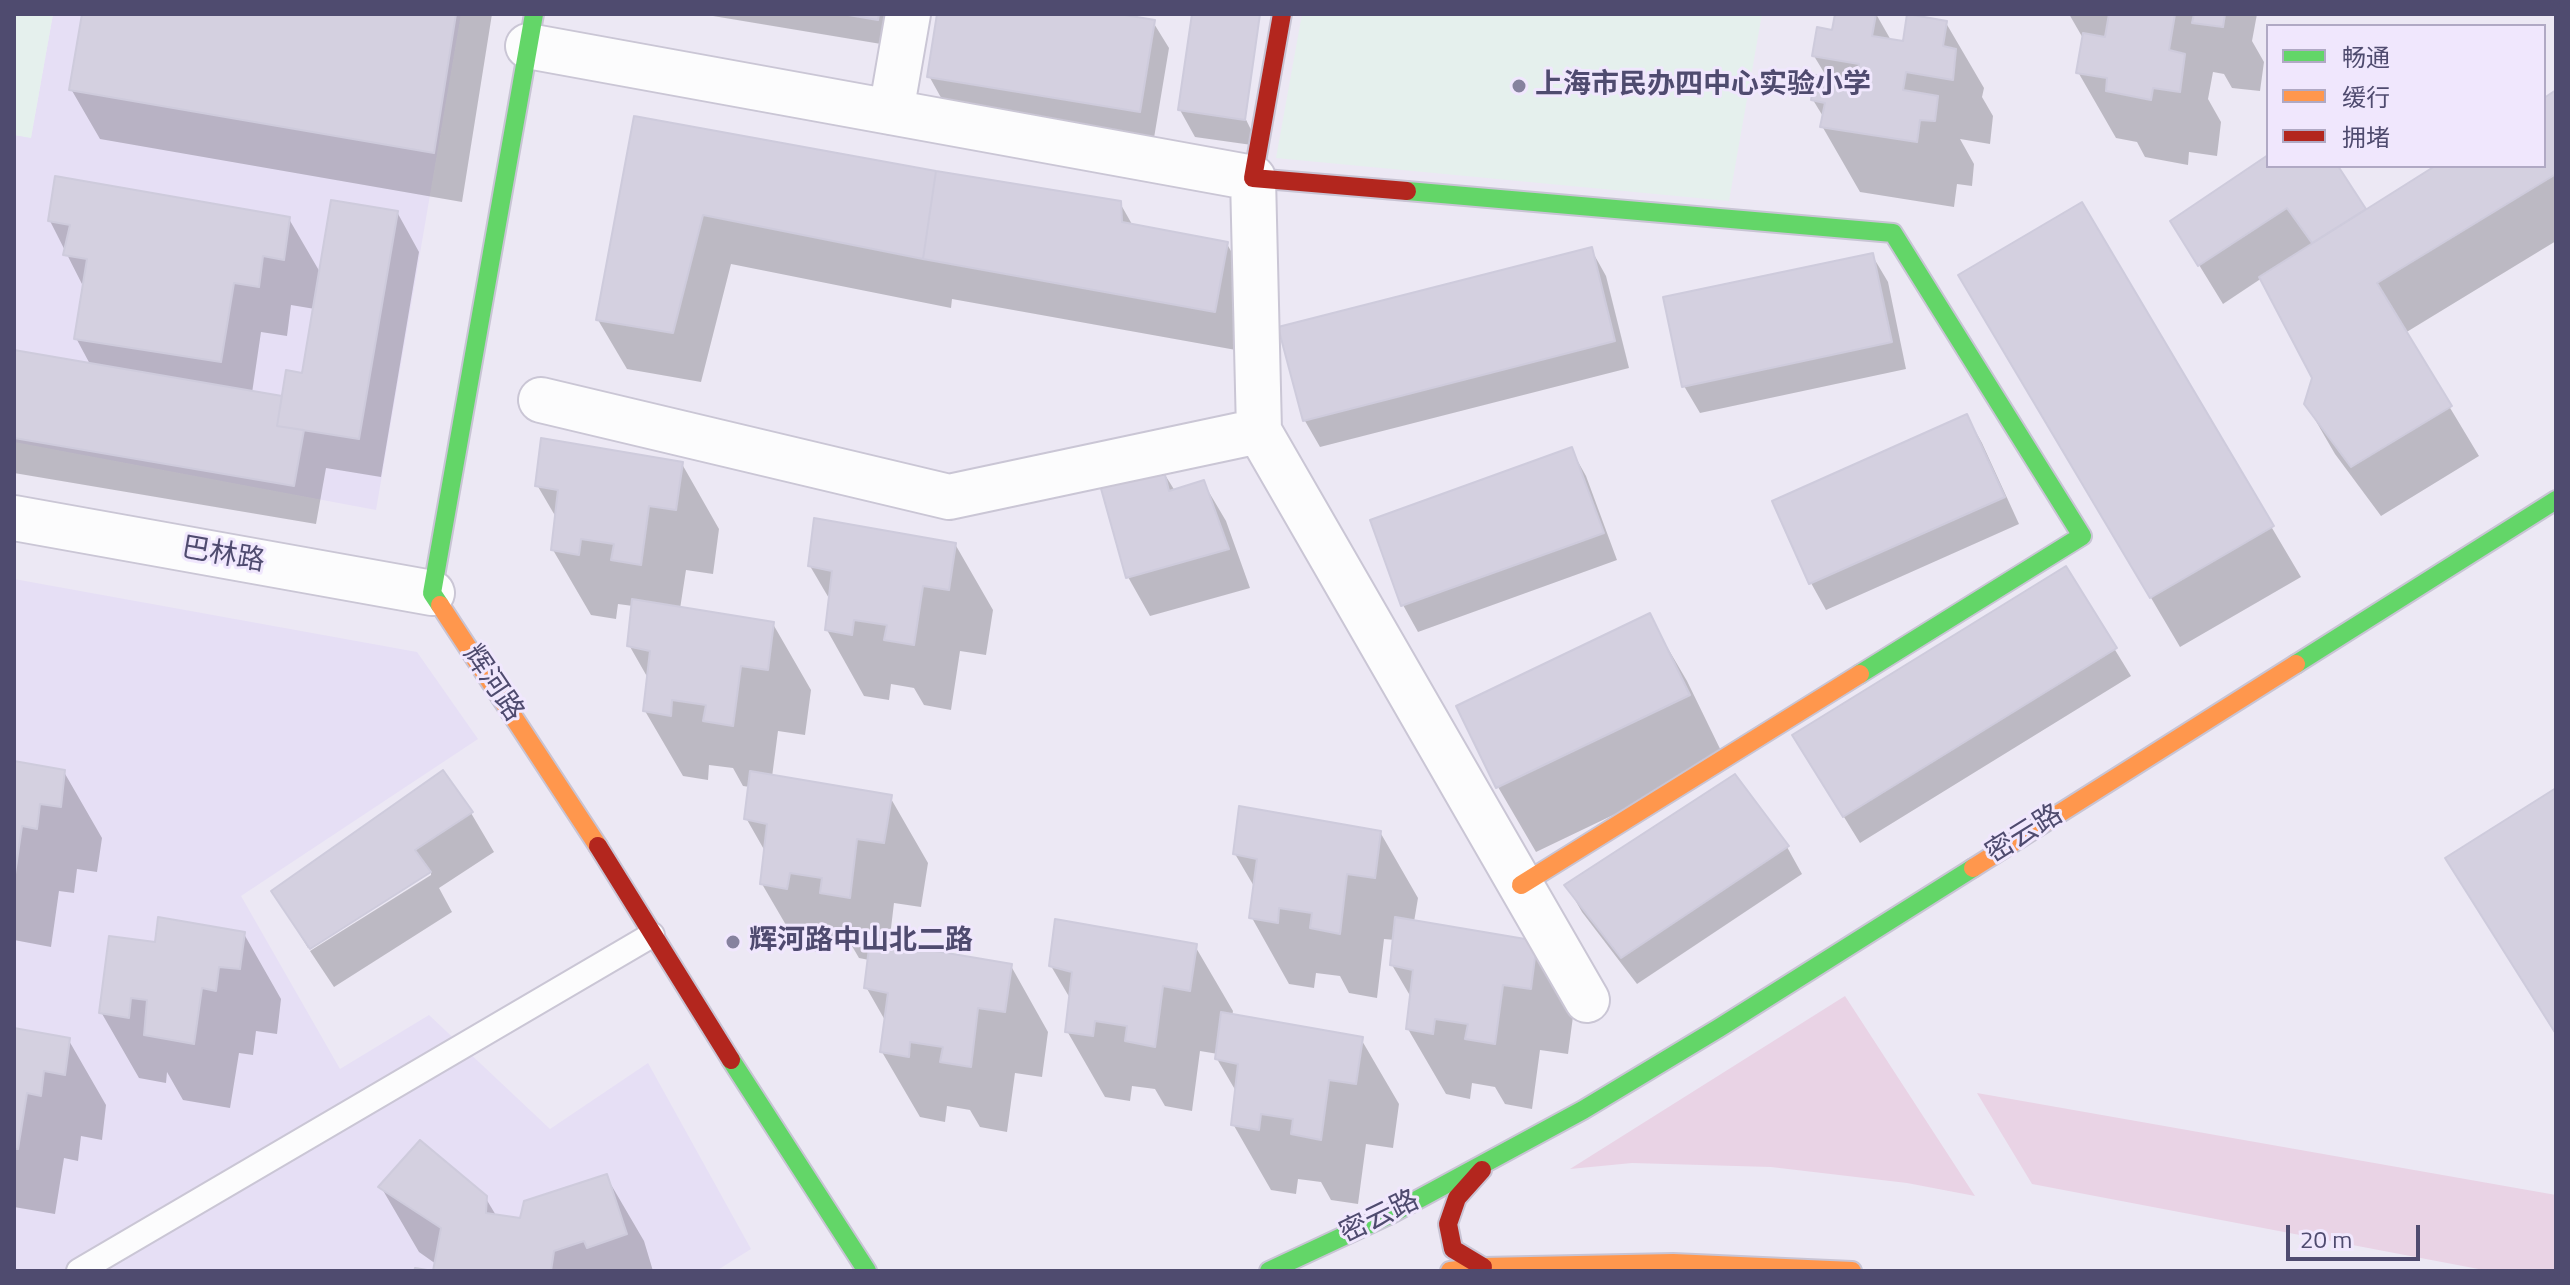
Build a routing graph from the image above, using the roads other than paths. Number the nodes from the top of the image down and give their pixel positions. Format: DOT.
graph roads {
  1 [pos="908,14"];
  2 [pos="1282,14"];
  3 [pos="531,30"];
  4 [pos="891,112"];
  5 [pos="1253,178"];
  6 [pos="541,400"];
  7 [pos="1259,431"];
  8 [pos="2556,500"];
  9 [pos="14,518"];
  10 [pos="432,593"];
  11 [pos="1521,885"];
  12 [pos="652,935"];
  13 [pos="1587,1000"];
  14 [pos="1489,1163"];
  15 [pos="1483,1267"];
  16 [pos="79,1271"];
  17 [pos="867,1271"];
  18 [pos="1269,1271"];
  19 [pos="1450,1271"];
  20 [pos="1852,1271"];
  1 -- 4 [label="street"];
  2 -- 5 [label="street"];
  3 -- 4 [label="street"];
  3 -- 10 [label="street"];
  4 -- 5 [label="street"];
  5 -- 7 [label="street"];
  5 -- 11 [label="street"];
  6 -- 7 [label="street"];
  7 -- 11 [label="street"];
  8 -- 14 [label="street, 密云路"];
  9 -- 10 [label="street, 巴林路"];
  10 -- 12 [label="street, 辉河路"];
  11 -- 13 [label="street"];
  12 -- 16 [label="lane"];
  12 -- 17 [label="street, 辉河路"];
  14 -- 15 [label="street, 密云路"];
  14 -- 18 [label="street, 密云路"];
  15 -- 19 [label="street"];
  15 -- 20 [label="street"];
}
